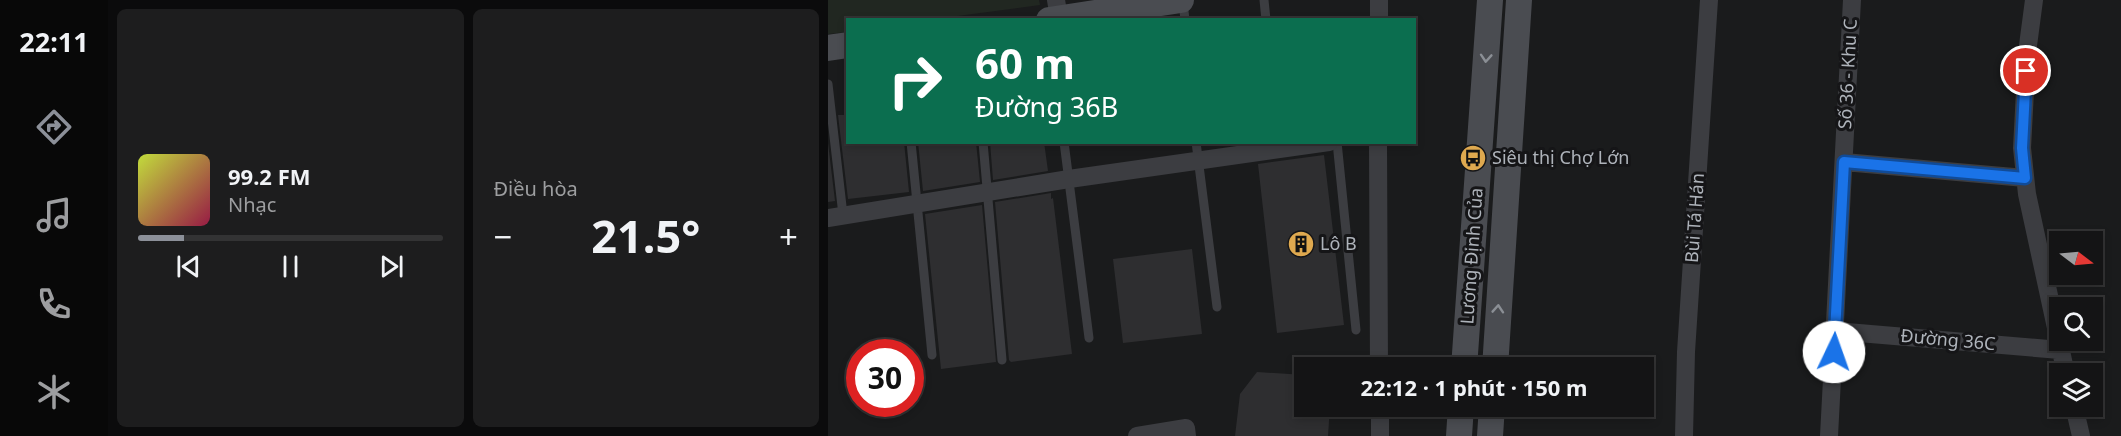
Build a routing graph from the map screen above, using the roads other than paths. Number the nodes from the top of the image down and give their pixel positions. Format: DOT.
graph roads {
  1 [pos="1182,0"];
  2 [pos="1264,0"];
  3 [pos="1379,0"];
  4 [pos="1490,0"];
  5 [pos="1519,0"];
  6 [pos="1709,0"];
  7 [pos="1852,0"];
  8 [pos="2034,0"];
  9 [pos="1054,13"];
  10 [pos="1185,18"];
  11 [pos="1266,18"];
  12 [pos="1379,18"];
  13 [pos="846,45"];
  14 [pos="828,48"];
  15 [pos="828,84"];
  16 [pos="910,144"];
  17 [pos="982,144"];
  18 [pos="1064,144"];
  19 [pos="1196,144"];
  20 [pos="1304,144"];
  21 [pos="1337,144"];
  22 [pos="1378,144"];
  23 [pos="1278,146"];
  24 [pos="1197,161"];
  25 [pos="1844,162"];
  26 [pos="2025,178"];
  27 [pos="1069,179"];
  28 [pos="988,192"];
  29 [pos="917,203"];
  30 [pos="835,216"];
  31 [pos="2049,297"];
  32 [pos="1217,307"];
  33 [pos="1356,330"];
  34 [pos="1835,331"];
  35 [pos="1089,338"];
  36 [pos="2049,349"];
  37 [pos="932,355"];
  38 [pos="1379,357"];
  39 [pos="1465,357"];
  40 [pos="1496,357"];
  41 [pos="1002,360"];
  42 [pos="1380,417"];
  43 [pos="1460,417"];
  44 [pos="1491,417"];
  45 [pos="2077,417"];
  46 [pos="1137,436"];
  47 [pos="1187,436"];
  48 [pos="1380,436"];
  49 [pos="1458,436"];
  50 [pos="1490,436"];
  51 [pos="1684,436"];
  52 [pos="1829,436"];
  53 [pos="2081,436"];
  1 -- 9 [label="main road"];
  1 -- 10 [label="lane"];
  2 -- 11 [label="lane"];
  3 -- 12 [label="street"];
  4 -- 39 [label="main road, Lương Định Của, one-way"];
  40 -- 5 [label="main road, Lương Định Của, one-way"];
  6 -- 51 [label="street, Bùi Tá Hán"];
  7 -- 25 [label="street, Số 36 - Khu C"];
  8 -- 26 [label="street"];
  13 -- 14 [label="main road"];
  15 -- 30 [label="lane"];
  16 -- 29 [label="lane"];
  17 -- 28 [label="lane"];
  18 -- 27 [label="lane"];
  19 -- 24 [label="lane"];
  20 -- 23 [label="street"];
  21 -- 33 [label="lane"];
  22 -- 38 [label="street"];
  23 -- 24 [label="street"];
  24 -- 27 [label="street"];
  24 -- 32 [label="lane"];
  25 -- 26 [label="street"];
  25 -- 34 [label="street, Số 36 - Khu C"];
  26 -- 31 [label="street"];
  27 -- 28 [label="street"];
  27 -- 35 [label="lane"];
  28 -- 29 [label="street"];
  28 -- 41 [label="lane"];
  29 -- 30 [label="street"];
  29 -- 37 [label="lane"];
  34 -- 36 [label="street, Đường 36C"];
  34 -- 52 [label="street, Số 36 - Khu C"];
  42 -- 48 [label="street"];
  43 -- 49 [label="main road"];
  44 -- 50 [label="main road"];
  45 -- 53 [label="street"];
  46 -- 47 [label="street"];
}
